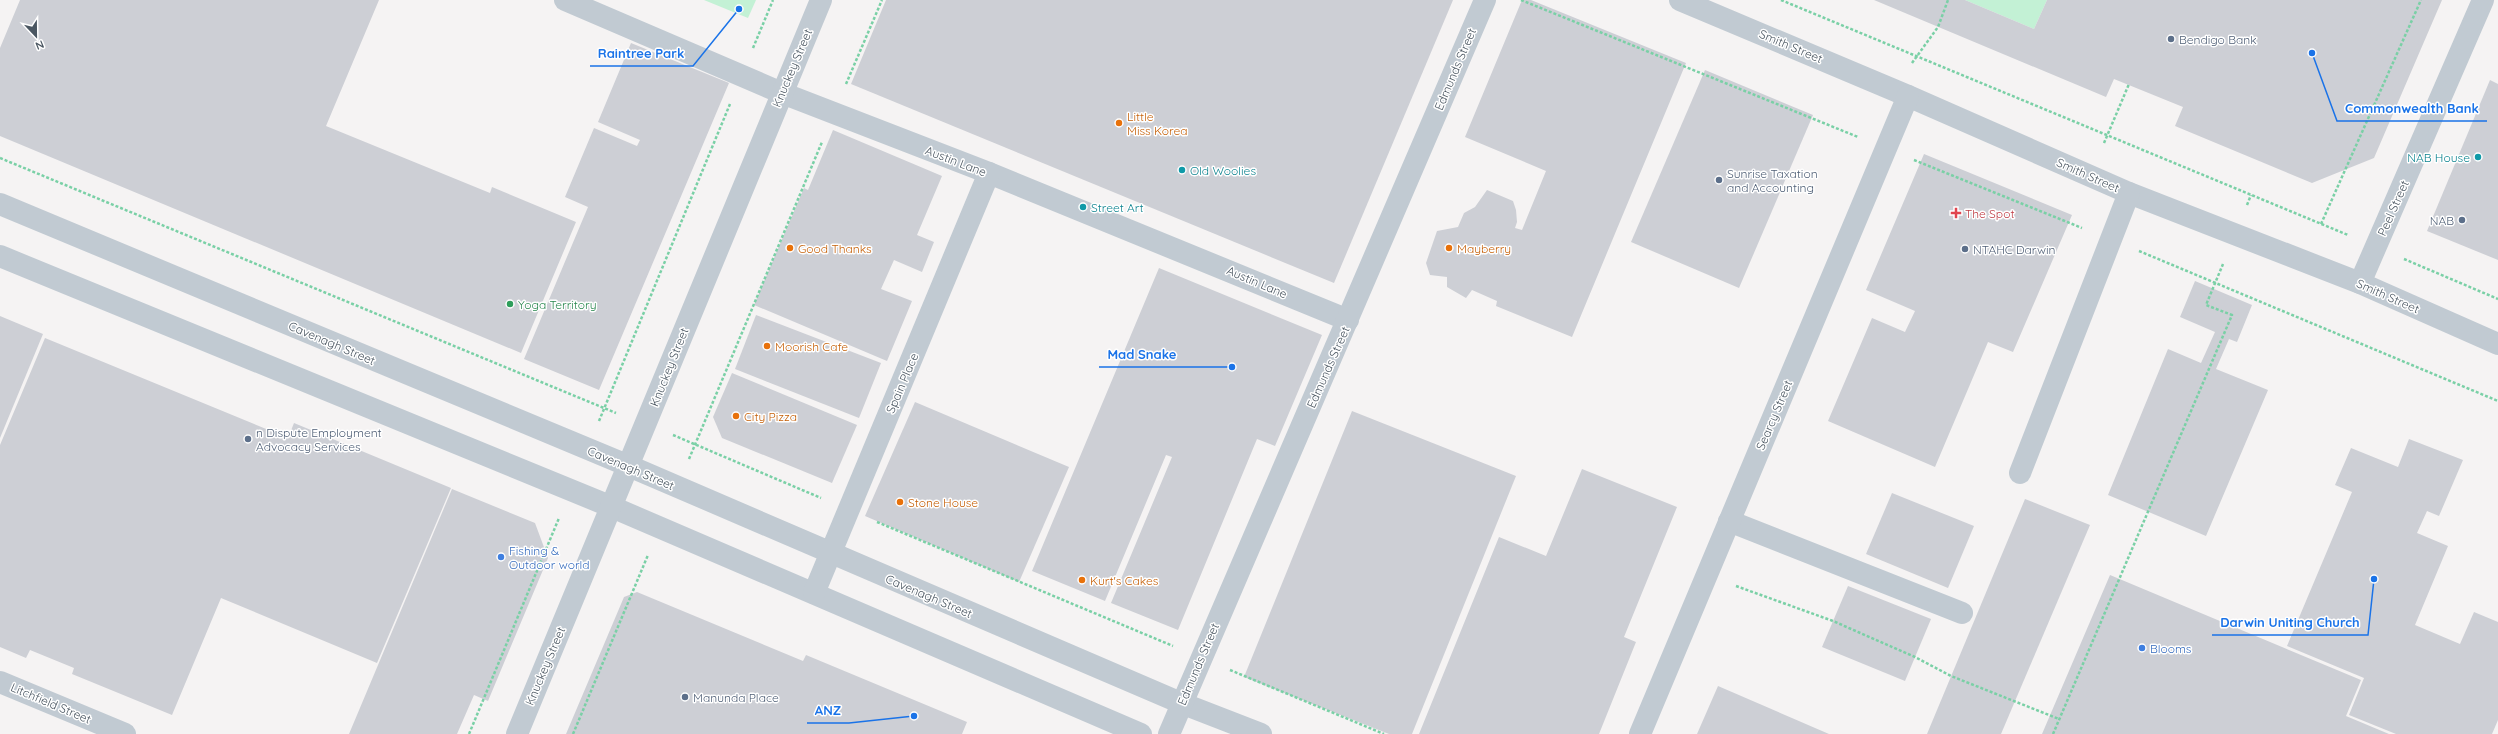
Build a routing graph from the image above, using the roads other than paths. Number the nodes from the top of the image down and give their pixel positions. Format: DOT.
graph roads {
  1 [pos="565,0"];
  2 [pos="821,0"];
  3 [pos="1484,0"];
  4 [pos="1680,0"];
  5 [pos="2483,0"];
  6 [pos="782,92"];
  7 [pos="1908,96"];
  8 [pos="989,174"];
  9 [pos="2130,193"];
  10 [pos="0,204"];
  11 [pos="0,256"];
  12 [pos="2360,283"];
  13 [pos="1348,320"];
  14 [pos="2498,344"];
  15 [pos="629,466"];
  16 [pos="2020,473"];
  17 [pos="612,507"];
  18 [pos="1730,521"];
  19 [pos="830,554"];
  20 [pos="814,593"];
  21 [pos="1962,613"];
  22 [pos="0,682"];
  23 [pos="1181,703"];
  24 [pos="124,734"];
  25 [pos="516,734"];
  26 [pos="1141,734"];
  27 [pos="1169,734"];
  28 [pos="1262,734"];
  29 [pos="1640,734"];
  1 -- 6 [label="street, Austin Lane"];
  2 -- 6 [label="street, Knuckey Street"];
  3 -- 13 [label="street, Edmunds Street"];
  4 -- 7 [label="street, Smith Street"];
  5 -- 12 [label="street, Peel Street"];
  6 -- 8 [label="street, Austin Lane"];
  6 -- 15 [label="street, Knuckey Street"];
  7 -- 9 [label="street, Smith Street"];
  7 -- 18 [label="street, Searcy Street"];
  8 -- 13 [label="street, Austin Lane"];
  8 -- 19 [label="street, Spain Place"];
  9 -- 12 [label="street, Smith Street"];
  9 -- 16 [label="street"];
  10 -- 15 [label="street, Cavenagh Street"];
  11 -- 17 [label="street"];
  12 -- 14 [label="street, Smith Street"];
  13 -- 23 [label="street, Edmunds Street"];
  15 -- 17 [label="street, Knuckey Street"];
  15 -- 19 [label="street, Cavenagh Street"];
  17 -- 20 [label="street"];
  17 -- 25 [label="street, Knuckey Street"];
  18 -- 21 [label="street"];
  18 -- 29 [label="street, Searcy Street"];
  19 -- 20 [label="street, Spain Place"];
  19 -- 23 [label="street, Cavenagh Street"];
  20 -- 26 [label="street"];
  22 -- 24 [label="street, Litchfield Street"];
  23 -- 27 [label="street, Edmunds Street"];
  23 -- 28 [label="street, Cavenagh Street"];
}
